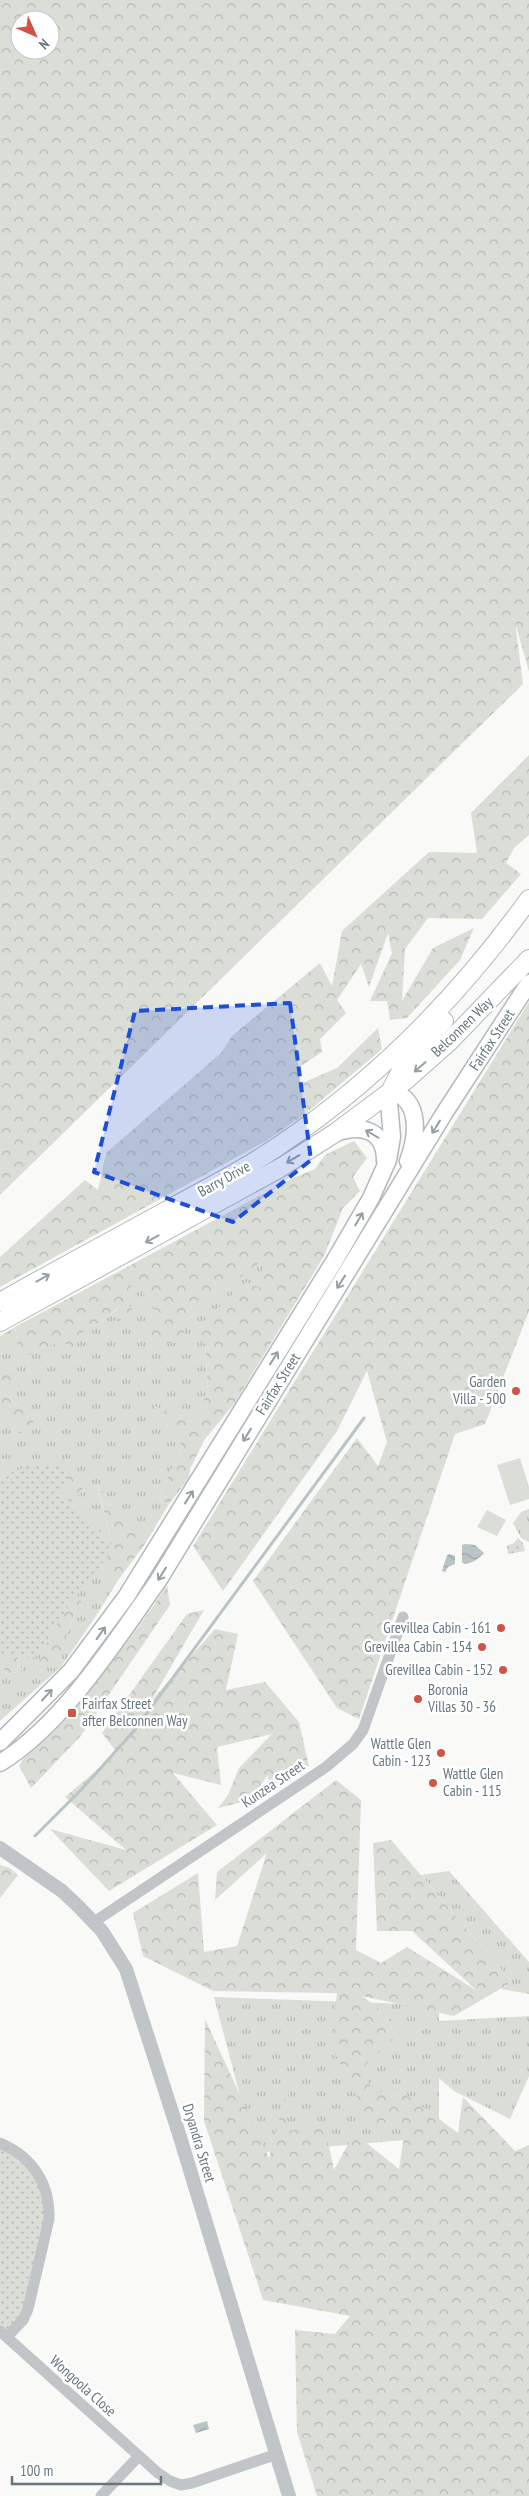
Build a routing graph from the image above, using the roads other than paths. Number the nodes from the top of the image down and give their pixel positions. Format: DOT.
graph roads {
  1 [pos="529,899"];
  2 [pos="529,916"];
  3 [pos="529,959"];
  4 [pos="529,983"];
  5 [pos="425,1024"];
  6 [pos="391,1091"];
  7 [pos="306,1127"];
  8 [pos="335,1133"];
  9 [pos="385,1168"];
  10 [pos="394,1195"];
  11 [pos="0,1302"];
  12 [pos="0,1322"];
  13 [pos="403,1617"];
  14 [pos="0,1742"];
  15 [pos="0,1763"];
  16 [pos="0,1848"];
  17 [pos="94,1922"];
  18 [pos="0,2143"];
  19 [pos="4,2334"];
  20 [pos="277,2454"];
  21 [pos="138,2457"];
  22 [pos="101,2496"];
  23 [pos="289,2496"];
  1 -- 5 [label="main road, Belconnen Way"];
  2 -- 6 [label="main road"];
  3 -- 6 [label="main road, Belconnen Way, one-way"];
  4 -- 10 [label="main road, Fairfax Street, one-way"];
  5 -- 7 [label="main road, Barry Drive"];
  6 -- 7 [label="main road"];
  6 -- 8 [label="main road, Barry Drive"];
  6 -- 9 [label="main road, Fairfax Street"];
  6 -- 10 [label="main road"];
  11 -- 7 [label="main road, Barry Drive, one-way"];
  9 -- 8 [label="main road, one-way"];
  8 -- 12 [label="main road, Barry Drive, one-way"];
  14 -- 9 [label="main road, Fairfax Street, one-way"];
  10 -- 15 [label="main road, Fairfax Street, one-way"];
  13 -- 17 [label="street, Kunzea Street"];
  16 -- 17 [label="street, Dryandra Street"];
  17 -- 20 [label="street, Dryandra Street"];
  18 -- 19 [label="street, Wongoola Close"];
  19 -- 21 [label="street, Wongoola Close"];
  20 -- 21 [label="street, Wongoola Close"];
  20 -- 23 [label="street, Dryandra Street"];
  21 -- 22 [label="street"];
}
